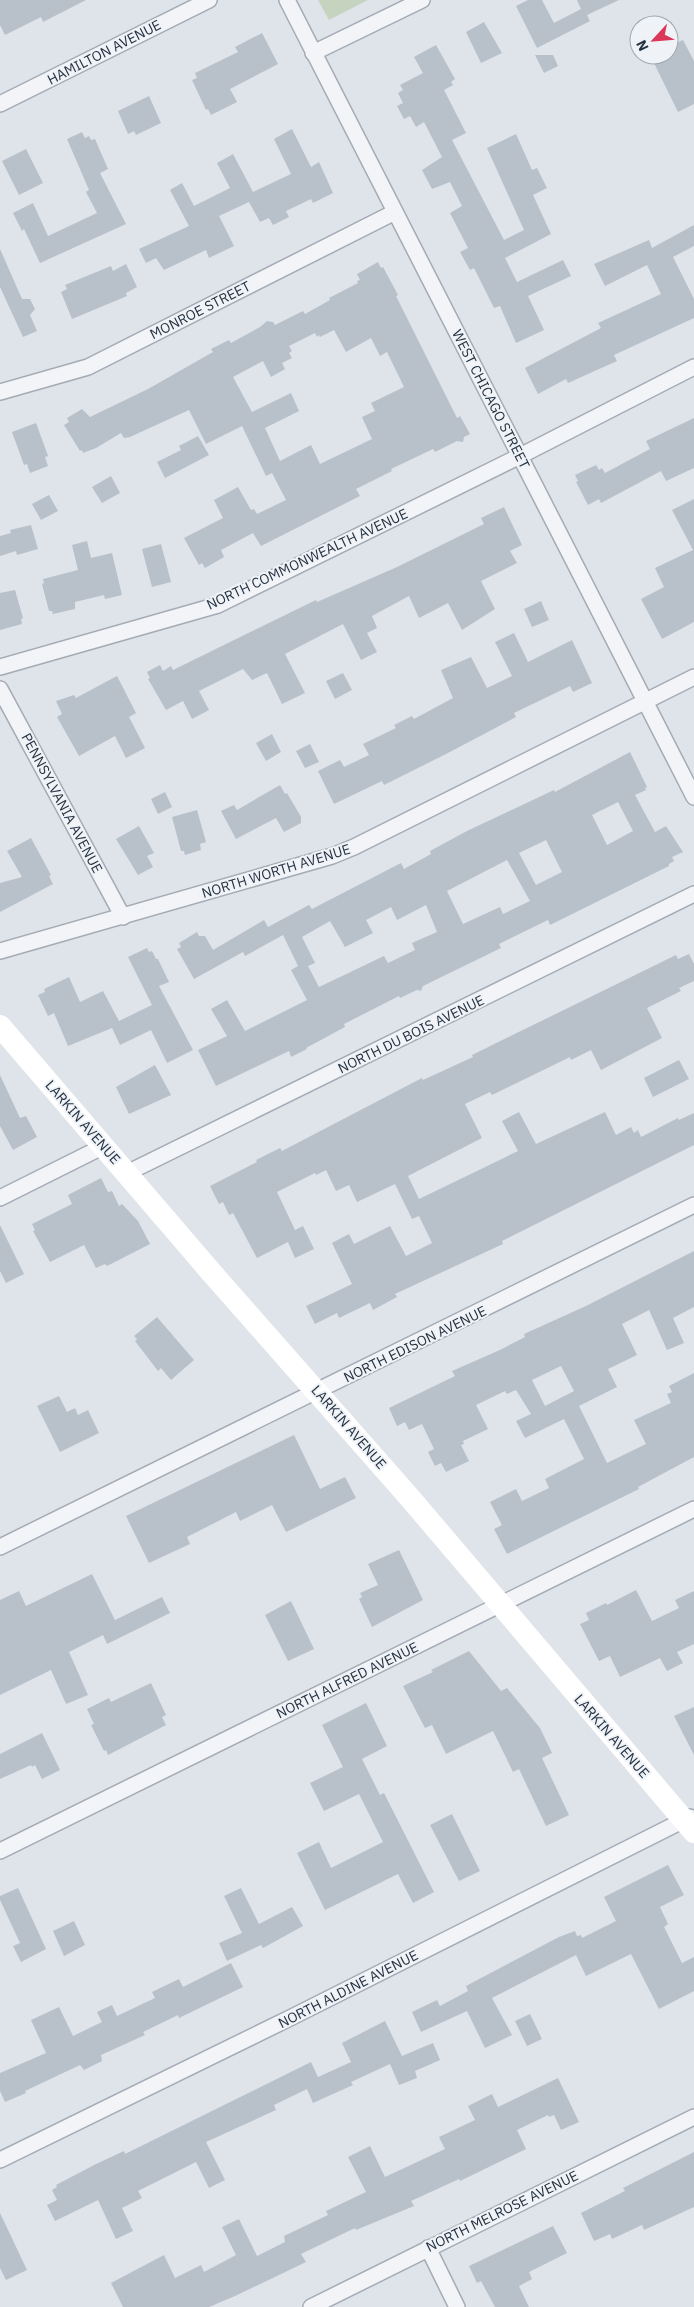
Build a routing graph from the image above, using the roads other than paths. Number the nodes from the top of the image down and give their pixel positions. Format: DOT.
graph roads {
  1 [pos="208,0"];
  2 [pos="287,0"];
  3 [pos="422,0"];
  4 [pos="313,53"];
  5 [pos="0,104"];
  6 [pos="395,212"];
  7 [pos="694,367"];
  8 [pos="0,392"];
  9 [pos="520,456"];
  10 [pos="0,667"];
  11 [pos="694,677"];
  12 [pos="0,689"];
  13 [pos="645,702"];
  14 [pos="694,797"];
  15 [pos="694,894"];
  16 [pos="123,917"];
  17 [pos="0,951"];
  18 [pos="0,1026"];
  19 [pos="104,1146"];
  20 [pos="127,1173"];
  21 [pos="0,1198"];
  22 [pos="694,1205"];
  23 [pos="318,1392"];
  24 [pos="694,1509"];
  25 [pos="0,1547"];
  26 [pos="500,1605"];
  27 [pos="691,1822"];
  28 [pos="0,1851"];
  29 [pos="694,2117"];
  30 [pos="0,2160"];
  31 [pos="428,2248"];
  32 [pos="311,2307"];
  33 [pos="457,2307"];
  1 -- 5 [label="street, HAMILTON AVENUE"];
  2 -- 4 [label="street, WEST CHICAGO STREET"];
  3 -- 4 [label="street"];
  4 -- 6 [label="street, WEST CHICAGO STREET"];
  6 -- 8 [label="street, MONROE STREET"];
  6 -- 9 [label="street, WEST CHICAGO STREET"];
  7 -- 9 [label="street, NORTH COMMONWEALTH AVENUE"];
  9 -- 10 [label="street, NORTH COMMONWEALTH AVENUE"];
  9 -- 13 [label="street, WEST CHICAGO STREET"];
  11 -- 13 [label="street, NORTH WORTH AVENUE"];
  12 -- 16 [label="street, PENNSYLVANIA AVENUE"];
  13 -- 14 [label="street, WEST CHICAGO STREET"];
  13 -- 16 [label="street, NORTH WORTH AVENUE"];
  15 -- 20 [label="street, NORTH DU BOIS AVENUE"];
  16 -- 17 [label="street, NORTH WORTH AVENUE"];
  18 -- 19 [label="main road, LARKIN AVENUE"];
  19 -- 20 [label="main road, LARKIN AVENUE"];
  19 -- 21 [label="street"];
  20 -- 23 [label="main road, LARKIN AVENUE"];
  22 -- 23 [label="street, NORTH EDISON AVENUE"];
  23 -- 25 [label="street, NORTH EDISON AVENUE"];
  23 -- 26 [label="main road, LARKIN AVENUE"];
  24 -- 26 [label="street, NORTH ALFRED AVENUE"];
  26 -- 27 [label="main road, LARKIN AVENUE"];
  26 -- 28 [label="street, NORTH ALFRED AVENUE"];
  27 -- 30 [label="street, NORTH ALDINE AVENUE"];
  29 -- 31 [label="street, NORTH MELROSE AVENUE"];
  31 -- 32 [label="street, NORTH MELROSE AVENUE"];
  31 -- 33 [label="street"];
}
